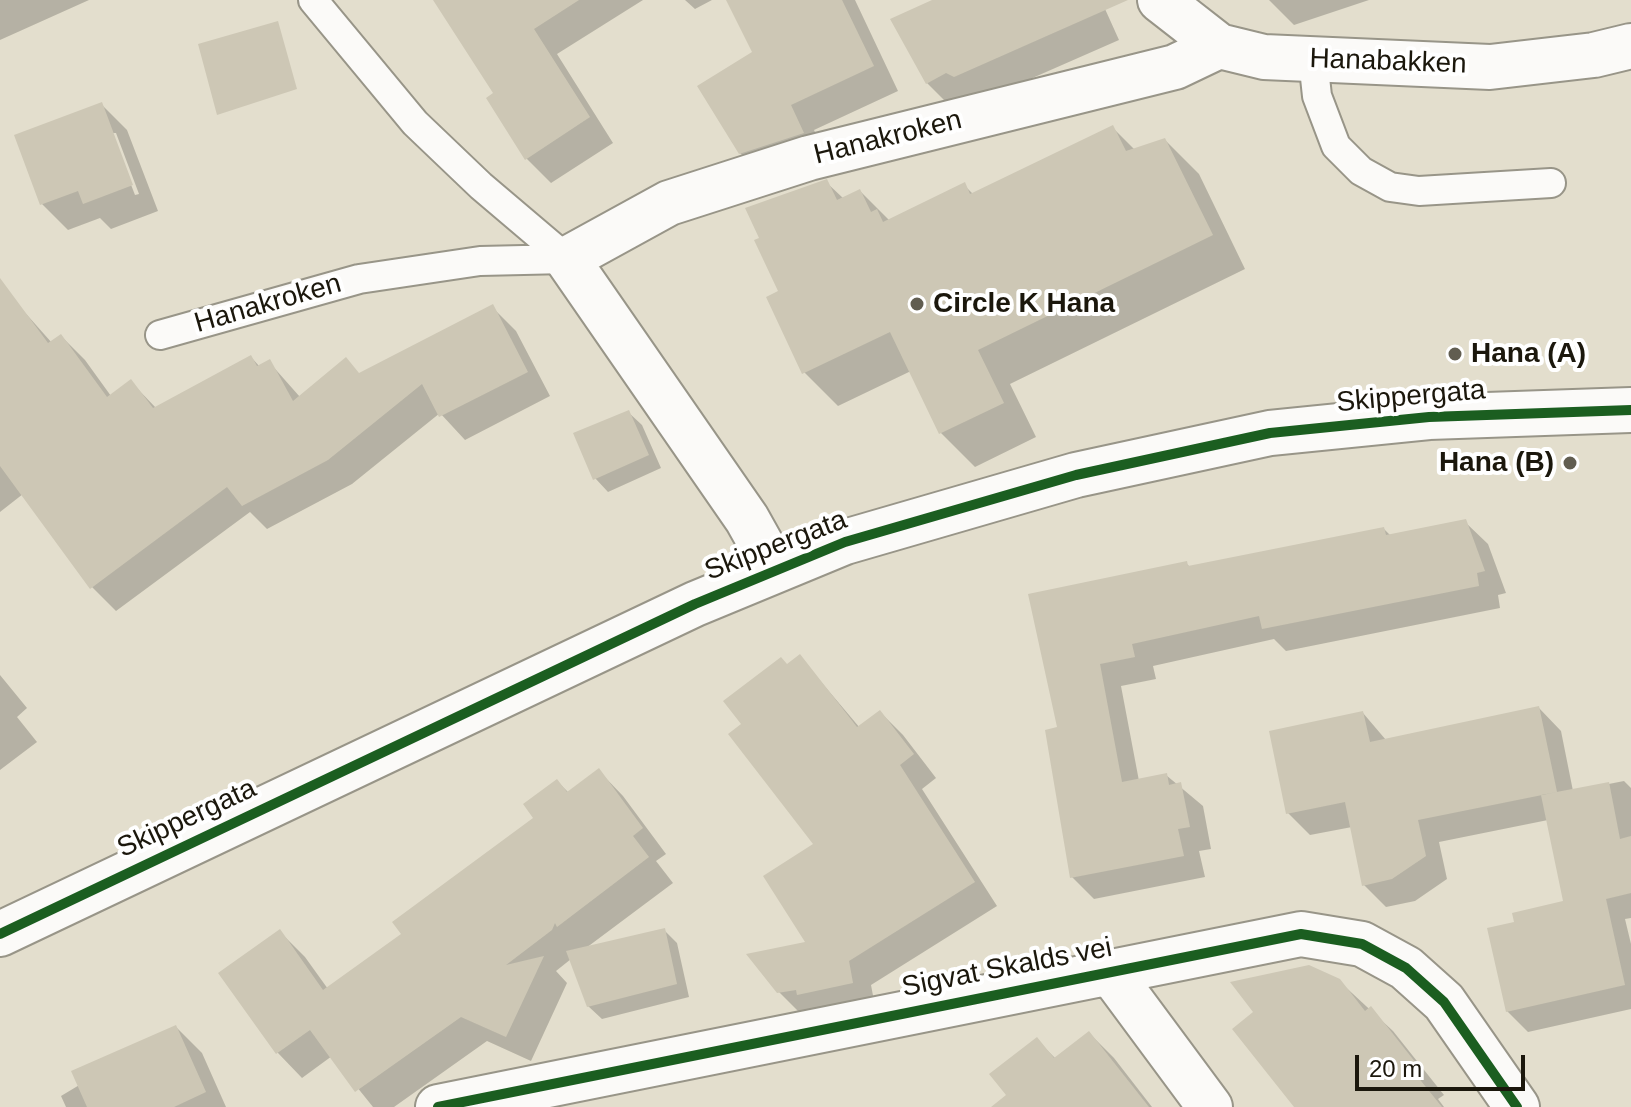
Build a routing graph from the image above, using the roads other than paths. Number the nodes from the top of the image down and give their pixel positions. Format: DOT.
graph roads {
  1 [pos="313,0"];
  2 [pos="1160,0"];
  3 [pos="1219,46"];
  4 [pos="1631,46"];
  5 [pos="1313,59"];
  6 [pos="1551,183"];
  7 [pos="567,259"];
  8 [pos="160,335"];
  9 [pos="1631,410"];
  10 [pos="775,569"];
  11 [pos="0,934"];
  12 [pos="1110,972"];
  13 [pos="438,1107"];
  14 [pos="1210,1107"];
  15 [pos="1517,1107"];
  1 -- 7 [label="lane"];
  2 -- 3 [label="street, Hanabakken"];
  3 -- 5 [label="street, Hanabakken"];
  3 -- 7 [label="street, Hanakroken"];
  4 -- 5 [label="street, Hanabakken"];
  5 -- 6 [label="lane"];
  7 -- 8 [label="lane, Hanakroken"];
  7 -- 10 [label="street"];
  9 -- 10 [label="street, Skippergata"];
  10 -- 11 [label="street, Skippergata"];
  12 -- 13 [label="street, Sigvat Skalds vei"];
  12 -- 14 [label="street, Sigvat Skalds vei"];
  12 -- 15 [label="street, Sigvat Skalds vei"];
}
